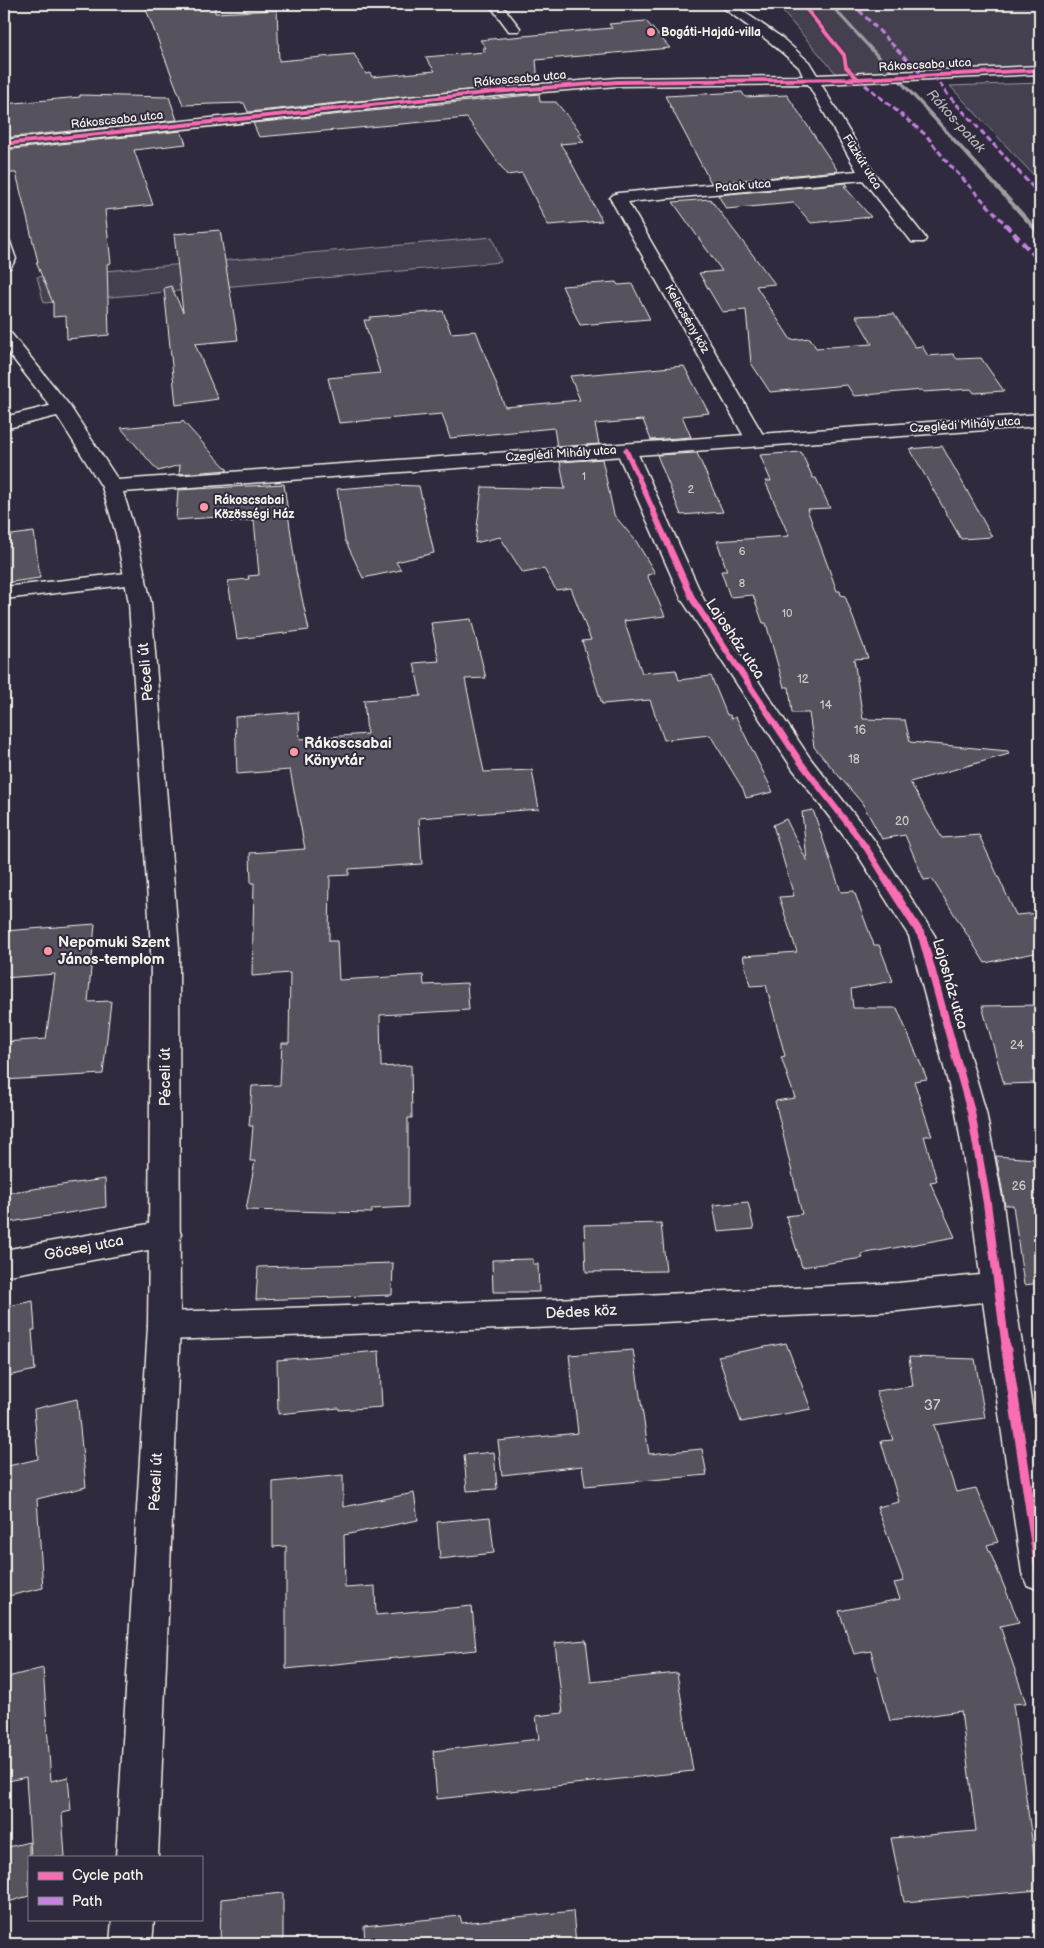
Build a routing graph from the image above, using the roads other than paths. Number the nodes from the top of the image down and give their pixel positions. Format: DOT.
graph roads {
  1 [pos="495,4"];
  2 [pos="724,4"];
  3 [pos="514,28"];
  4 [pos="1040,70"];
  5 [pos="813,79"];
  6 [pos="4,144"];
  7 [pos="867,175"];
  8 [pos="618,198"];
  9 [pos="918,239"];
  10 [pos="4,245"];
  11 [pos="4,264"];
  12 [pos="4,336"];
  13 [pos="62,409"];
  14 [pos="1040,420"];
  15 [pos="4,422"];
  16 [pos="756,440"];
  17 [pos="626,450"];
  18 [pos="112,487"];
  19 [pos="135,578"];
  20 [pos="4,593"];
  21 [pos="165,1234"];
  22 [pos="4,1263"];
  23 [pos="997,1287"];
  24 [pos="164,1326"];
  25 [pos="1040,1573"];
  26 [pos="137,1856"];
  27 [pos="132,1920"];
  28 [pos="131,1944"];
  1 -- 3 [label="street"];
  2 -- 5 [label="street, Fűzkút utca"];
  4 -- 5 [label="street, Rákoscsaba utca"];
  5 -- 6 [label="street, Rákoscsaba utca"];
  5 -- 7 [label="street, Fűzkút utca"];
  7 -- 8 [label="street, Patak utca"];
  7 -- 9 [label="street, Fűzkút utca"];
  8 -- 16 [label="street, Kelecsény köz"];
  10 -- 11 [label="street"];
  12 -- 13 [label="street, Péceli út"];
  13 -- 15 [label="street"];
  13 -- 18 [label="street, Péceli út"];
  14 -- 16 [label="street, Czeglédi Mihály utca"];
  16 -- 17 [label="street, Czeglédi Mihály utca"];
  17 -- 18 [label="street, Czeglédi Mihály utca"];
  17 -- 23 [label="street, Lajosház utca"];
  18 -- 19 [label="street, Péceli út"];
  19 -- 20 [label="street"];
  19 -- 21 [label="street, Péceli út"];
  21 -- 22 [label="street, Göcsej utca"];
  21 -- 24 [label="street, Péceli út"];
  23 -- 24 [label="street, Dédes köz"];
  23 -- 25 [label="street, Lajosház utca"];
  24 -- 26 [label="street, Péceli út"];
  27 -- 28 [label="street"];
}
